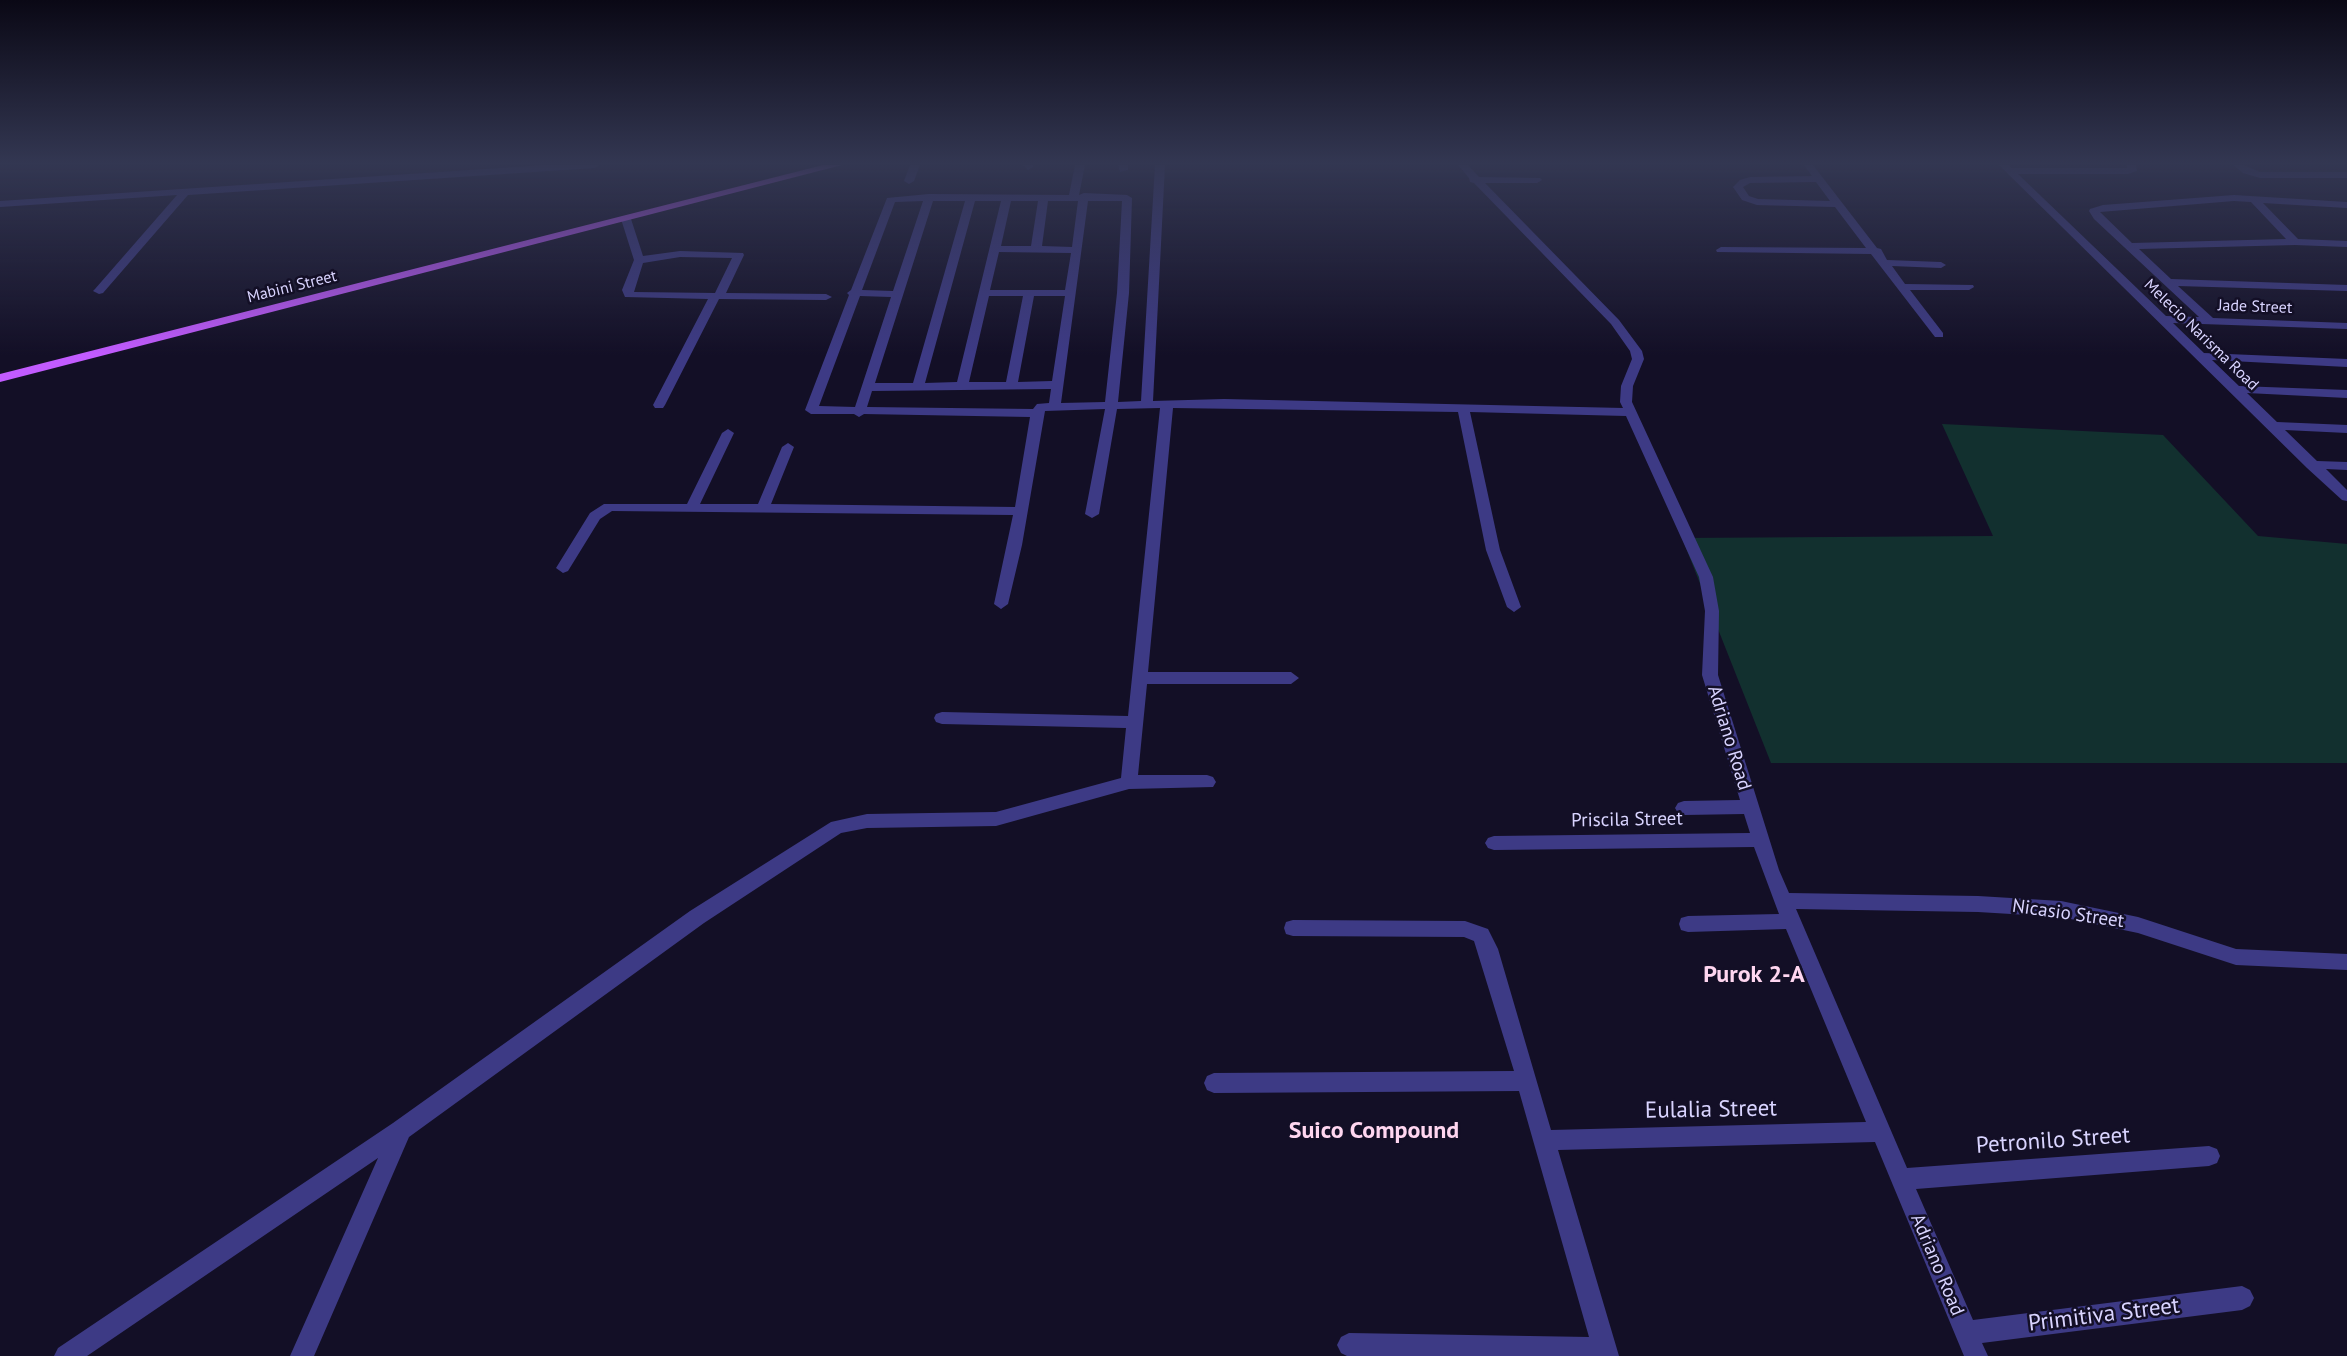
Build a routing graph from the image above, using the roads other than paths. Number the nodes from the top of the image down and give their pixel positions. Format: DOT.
graph roads {
  1 [pos="153,228"];
  2 [pos="589,228"];
  3 [pos="629,228"];
  4 [pos="879,228"];
  5 [pos="919,228"];
  6 [pos="962,228"];
  7 [pos="1000,228"];
  8 [pos="1039,228"];
  9 [pos="1078,228"];
  10 [pos="1126,228"];
  11 [pos="1157,228"];
  12 [pos="1522,228"];
  13 [pos="1859,228"];
  14 [pos="2068,228"];
  15 [pos="2110,228"];
  16 [pos="2282,228"];
  17 [pos="2295,242"];
  18 [pos="2347,244"];
  19 [pos="2130,246"];
  20 [pos="996,249"];
  21 [pos="1036,249"];
  22 [pos="1077,250"];
  23 [pos="1721,250"];
  24 [pos="1877,251"];
  25 [pos="639,260"];
  26 [pos="1886,263"];
  27 [pos="1941,265"];
  28 [pos="2169,282"];
  29 [pos="1903,286"];
  30 [pos="1969,288"];
  31 [pos="2347,288"];
  32 [pos="99,291"];
  33 [pos="853,293"];
  34 [pos="985,293"];
  35 [pos="1029,293"];
  36 [pos="1071,293"];
  37 [pos="898,294"];
  38 [pos="717,296"];
  39 [pos="826,297"];
  40 [pos="2162,319"];
  41 [pos="2210,321"];
  42 [pos="2347,326"];
  43 [pos="1940,335"];
  44 [pos="2201,356"];
  45 [pos="2347,363"];
  46 [pos="0,378"];
  47 [pos="1012,384"];
  48 [pos="1058,385"];
  49 [pos="918,386"];
  50 [pos="962,386"];
  51 [pos="868,387"];
  52 [pos="2234,389"];
  53 [pos="2347,394"];
  54 [pos="1167,403"];
  55 [pos="1111,404"];
  56 [pos="1147,404"];
  57 [pos="659,405"];
  58 [pos="1055,405"];
  59 [pos="1463,408"];
  60 [pos="859,412"];
  61 [pos="1630,412"];
  62 [pos="1037,413"];
  63 [pos="2272,426"];
  64 [pos="2347,429"];
  65 [pos="728,433"];
  66 [pos="788,447"];
  67 [pos="2312,465"];
  68 [pos="2347,466"];
  69 [pos="2347,497"];
  70 [pos="692,507"];
  71 [pos="763,508"];
  72 [pos="1021,510"];
  73 [pos="1092,514"];
  74 [pos="563,568"];
  75 [pos="1001,604"];
  76 [pos="1514,607"];
  77 [pos="1139,678"];
  78 [pos="1291,678"];
  79 [pos="942,718"];
  80 [pos="1135,722"];
  81 [pos="1129,782"];
  82 [pos="1207,782"];
  83 [pos="1751,807"];
  84 [pos="1684,808"];
  85 [pos="1761,840"];
  86 [pos="1494,843"];
  87 [pos="1783,901"];
  88 [pos="1792,921"];
  89 [pos="1688,924"];
  90 [pos="1293,928"];
  91 [pos="2347,962"];
  92 [pos="1526,1081"];
  93 [pos="1214,1083"];
  94 [pos="401,1130"];
  95 [pos="1882,1132"];
  96 [pos="1542,1140"];
  97 [pos="2209,1156"];
  98 [pos="1902,1179"];
  99 [pos="2242,1298"];
  100 [pos="1966,1333"];
  101 [pos="1349,1345"];
  102 [pos="1606,1353"];
  103 [pos="66,1356"];
  104 [pos="302,1356"];
  105 [pos="1976,1356"];
  1 -- 32 [label="street"];
  2 -- 46 [label="main road, Mabini Street"];
  3 -- 25 [label="street"];
  4 -- 33 [label="street"];
  5 -- 37 [label="street"];
  6 -- 49 [label="street"];
  7 -- 20 [label="street"];
  8 -- 21 [label="street"];
  9 -- 22 [label="street"];
  10 -- 55 [label="street"];
  11 -- 56 [label="street"];
  12 -- 61 [label="street, Adriano Road"];
  13 -- 24 [label="street"];
  14 -- 40 [label="street, Melecio Narisma Road"];
  15 -- 19 [label="street"];
  16 -- 17 [label="street"];
  17 -- 18 [label="street"];
  17 -- 19 [label="street"];
  19 -- 28 [label="street"];
  20 -- 21 [label="street"];
  20 -- 34 [label="street"];
  21 -- 22 [label="street"];
  22 -- 36 [label="street"];
  23 -- 24 [label="street"];
  24 -- 26 [label="street"];
  25 -- 38 [label="street"];
  25 -- 38 [label="street"];
  26 -- 27 [label="street"];
  26 -- 29 [label="street"];
  28 -- 31 [label="street"];
  28 -- 41 [label="street"];
  29 -- 30 [label="street"];
  29 -- 43 [label="street"];
  33 -- 37 [label="street"];
  33 -- 60 [label="street"];
  34 -- 35 [label="street"];
  34 -- 50 [label="street"];
  35 -- 36 [label="street"];
  35 -- 47 [label="street"];
  36 -- 48 [label="street"];
  37 -- 51 [label="street"];
  38 -- 39 [label="street"];
  38 -- 57 [label="street"];
  40 -- 41 [label="street, Jade Street"];
  40 -- 44 [label="street, Melecio Narisma Road"];
  41 -- 42 [label="street, Jade Street"];
  44 -- 45 [label="street"];
  44 -- 52 [label="street, Melecio Narisma Road"];
  47 -- 48 [label="street"];
  47 -- 50 [label="street"];
  48 -- 58 [label="street"];
  49 -- 50 [label="street"];
  49 -- 51 [label="street"];
  51 -- 60 [label="street"];
  52 -- 53 [label="street"];
  52 -- 63 [label="street, Melecio Narisma Road"];
  54 -- 56 [label="street"];
  54 -- 59 [label="street"];
  54 -- 77 [label="street"];
  55 -- 56 [label="street"];
  55 -- 58 [label="street"];
  55 -- 73 [label="street"];
  58 -- 62 [label="street"];
  59 -- 61 [label="street"];
  59 -- 76 [label="street"];
  60 -- 62 [label="street"];
  61 -- 83 [label="street, Adriano Road"];
  62 -- 72 [label="street"];
  63 -- 64 [label="street"];
  63 -- 67 [label="street, Melecio Narisma Road"];
  65 -- 70 [label="street"];
  66 -- 71 [label="street"];
  67 -- 68 [label="street"];
  67 -- 69 [label="street, Melecio Narisma Road"];
  70 -- 71 [label="street"];
  70 -- 74 [label="street"];
  71 -- 72 [label="street"];
  72 -- 75 [label="street"];
  77 -- 78 [label="street"];
  77 -- 80 [label="street"];
  79 -- 80 [label="street"];
  80 -- 81 [label="street"];
  81 -- 82 [label="street"];
  81 -- 94 [label="street"];
  83 -- 84 [label="street"];
  83 -- 85 [label="street, Adriano Road"];
  85 -- 86 [label="street, Priscila Street"];
  85 -- 87 [label="street, Adriano Road"];
  87 -- 88 [label="street, Adriano Road"];
  87 -- 91 [label="street, Nicasio Street"];
  88 -- 89 [label="street"];
  88 -- 95 [label="street, Adriano Road"];
  90 -- 92 [label="street"];
  92 -- 93 [label="street"];
  92 -- 96 [label="street"];
  94 -- 103 [label="street"];
  94 -- 104 [label="street"];
  95 -- 96 [label="street, Eulalia Street"];
  95 -- 98 [label="street, Adriano Road"];
  96 -- 102 [label="street"];
  97 -- 98 [label="street, Petronilo Street"];
  98 -- 100 [label="street, Adriano Road"];
  99 -- 100 [label="street, Primitiva Street"];
  100 -- 105 [label="street, Adriano Road"];
  101 -- 102 [label="street"];
}
